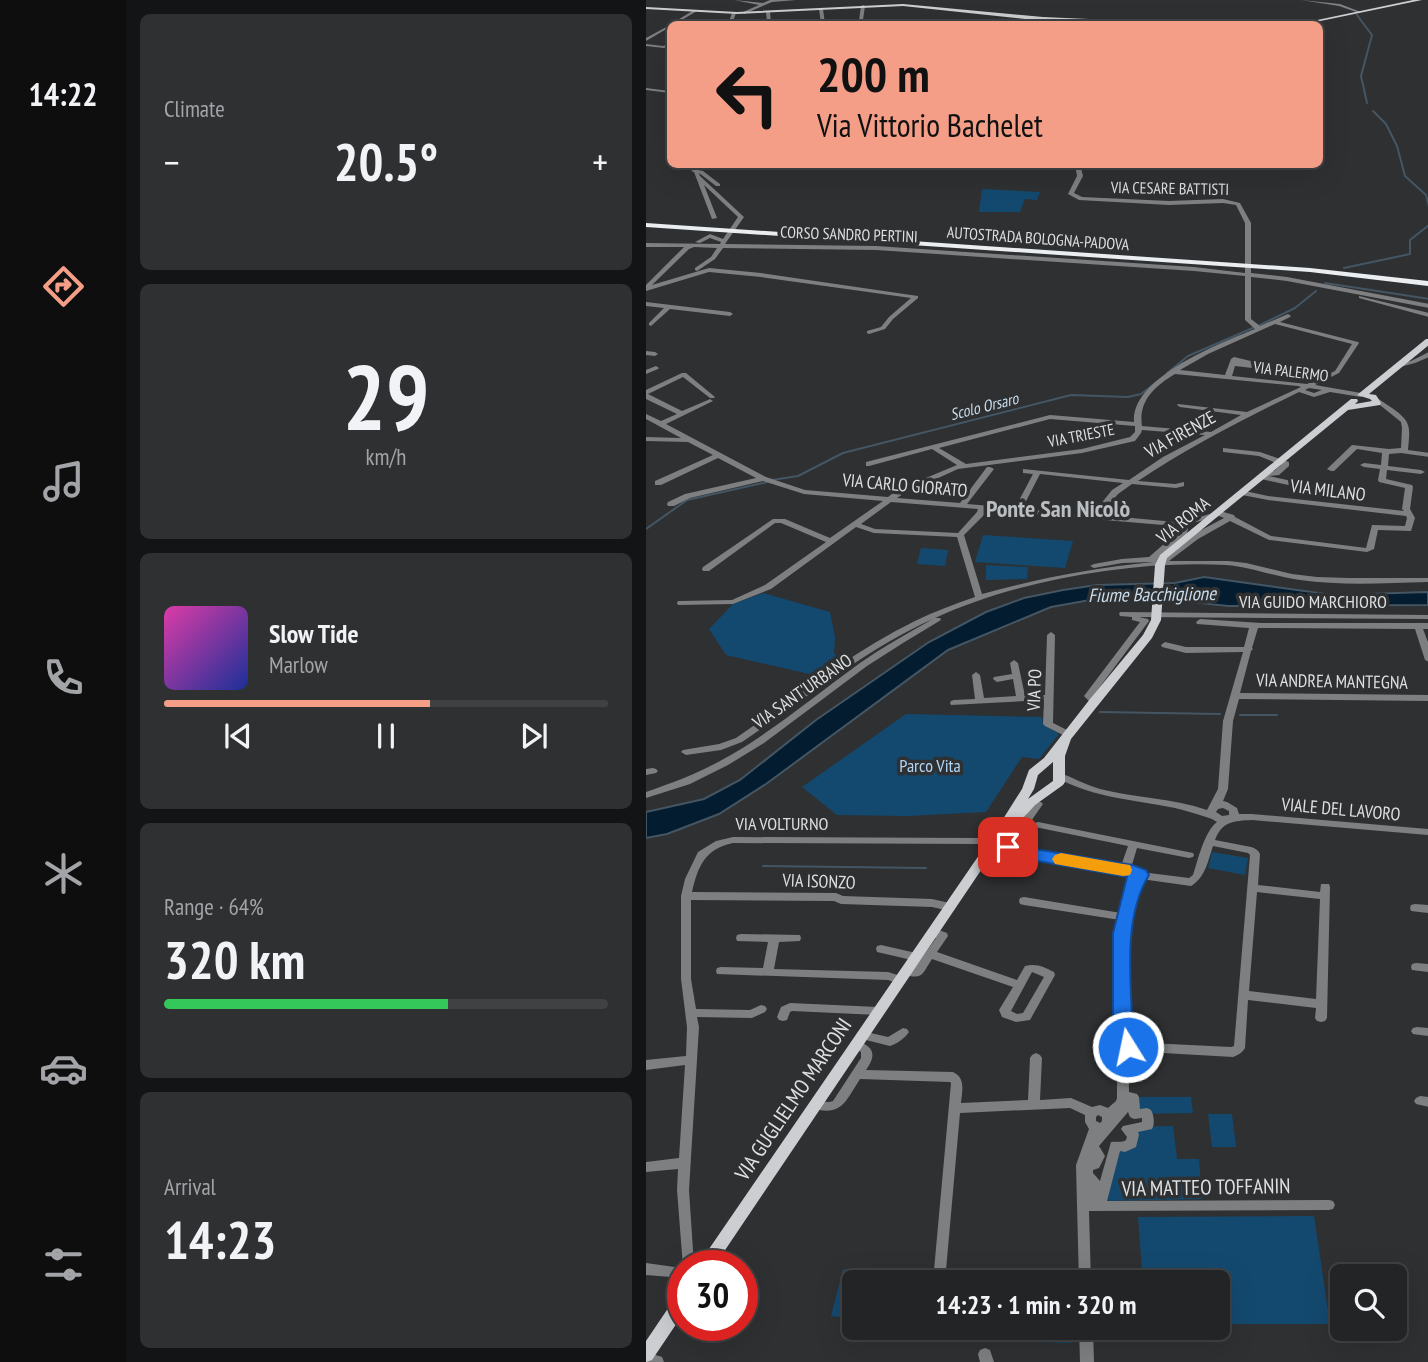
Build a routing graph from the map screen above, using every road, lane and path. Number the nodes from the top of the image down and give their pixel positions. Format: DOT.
graph roads {
  1 [pos="736,0"];
  2 [pos="794,0"];
  3 [pos="869,0"];
  4 [pos="1303,0"];
  5 [pos="1421,0"];
  6 [pos="773,1"];
  7 [pos="764,4"];
  8 [pos="861,6"];
  9 [pos="646,8"];
  10 [pos="821,9"];
  11 [pos="694,11"];
  12 [pos="768,12"];
  13 [pos="1359,12"];
  14 [pos="734,13"];
  15 [pos="744,13"];
  16 [pos="861,20"];
  17 [pos="678,21"];
  18 [pos="731,21"];
  19 [pos="769,21"];
  20 [pos="823,21"];
  21 [pos="1081,21"];
  22 [pos="1316,21"];
  23 [pos="667,28"];
  24 [pos="646,43"];
  25 [pos="667,46"];
  26 [pos="646,89"];
  27 [pos="667,92"];
  28 [pos="1078,168"];
  29 [pos="695,171"];
  30 [pos="718,185"];
  31 [pos="714,218"];
  32 [pos="646,224"];
  33 [pos="703,233"];
  34 [pos="724,241"];
  35 [pos="690,244"];
  36 [pos="646,245"];
  37 [pos="731,247"];
  38 [pos="1301,282"];
  39 [pos="1428,283"];
  40 [pos="646,288"];
  41 [pos="646,304"];
  42 [pos="668,307"];
  43 [pos="1428,308"];
  44 [pos="730,314"];
  45 [pos="1428,315"];
  46 [pos="1288,316"];
  47 [pos="1274,322"];
  48 [pos="651,324"];
  49 [pos="1257,328"];
  50 [pos="869,331"];
  51 [pos="1428,341"];
  52 [pos="1428,349"];
  53 [pos="646,353"];
  54 [pos="655,354"];
  55 [pos="1428,354"];
  56 [pos="1410,356"];
  57 [pos="1233,361"];
  58 [pos="1400,365"];
  59 [pos="656,368"];
  60 [pos="646,372"];
  61 [pos="1175,372"];
  62 [pos="1228,377"];
  63 [pos="1309,386"];
  64 [pos="1373,388"];
  65 [pos="1299,390"];
  66 [pos="1331,390"];
  67 [pos="646,395"];
  68 [pos="1355,399"];
  69 [pos="1372,402"];
  70 [pos="1180,405"];
  71 [pos="682,414"];
  72 [pos="1248,414"];
  73 [pos="646,416"];
  74 [pos="661,424"];
  75 [pos="1138,428"];
  76 [pos="679,436"];
  77 [pos="1200,437"];
  78 [pos="646,439"];
  79 [pos="933,447"];
  80 [pos="1226,450"];
  81 [pos="1387,450"];
  82 [pos="1403,451"];
  83 [pos="718,455"];
  84 [pos="1428,455"];
  85 [pos="1282,462"];
  86 [pos="869,464"];
  87 [pos="963,465"];
  88 [pos="1364,465"];
  89 [pos="1384,467"];
  90 [pos="990,469"];
  91 [pos="1331,469"];
  92 [pos="1026,471"];
  93 [pos="1037,472"];
  94 [pos="1421,472"];
  95 [pos="1266,475"];
  96 [pos="767,480"];
  97 [pos="1128,482"];
  98 [pos="658,483"];
  99 [pos="1181,484"];
  100 [pos="1325,491"];
  101 [pos="1245,493"];
  102 [pos="893,500"];
  103 [pos="671,504"];
  104 [pos="962,506"];
  105 [pos="982,508"];
  106 [pos="1017,511"];
  107 [pos="1407,514"];
  108 [pos="1222,516"];
  109 [pos="1094,517"];
  110 [pos="1186,523"];
  111 [pos="854,524"];
  112 [pos="960,535"];
  113 [pos="830,541"];
  114 [pos="1161,561"];
  115 [pos="706,569"];
  116 [pos="1428,580"];
  117 [pos="979,599"];
  118 [pos="681,603"];
  119 [pos="1157,611"];
  120 [pos="1123,614"];
  121 [pos="1185,616"];
  122 [pos="1428,617"];
  123 [pos="1254,625"];
  124 [pos="1423,626"];
  125 [pos="1137,629"];
  126 [pos="1051,635"];
  127 [pos="1165,645"];
  128 [pos="1249,649"];
  129 [pos="1428,660"];
  130 [pos="1014,663"];
  131 [pos="976,675"];
  132 [pos="1017,676"];
  133 [pos="997,679"];
  134 [pos="1235,696"];
  135 [pos="1049,697"];
  136 [pos="1428,698"];
  137 [pos="1021,699"];
  138 [pos="980,700"];
  139 [pos="1094,701"];
  140 [pos="954,703"];
  141 [pos="1067,736"];
  142 [pos="686,752"];
  143 [pos="1034,775"];
  144 [pos="1059,775"];
  145 [pos="1051,787"];
  146 [pos="1084,789"];
  147 [pos="1223,789"];
  148 [pos="646,795"];
  149 [pos="1038,804"];
  150 [pos="1231,813"];
  151 [pos="1215,814"];
  152 [pos="1038,825"];
  153 [pos="1002,832"];
  154 [pos="1428,832"];
  155 [pos="1209,842"];
  156 [pos="1134,844"];
  157 [pos="992,845"];
  158 [pos="1189,855"];
  159 [pos="1125,870"];
  160 [pos="1139,875"];
  161 [pos="1252,888"];
  162 [pos="686,896"];
  163 [pos="1024,901"];
  164 [pos="950,907"];
  165 [pos="1415,908"];
  166 [pos="1428,909"];
  167 [pos="1125,917"];
  168 [pos="932,932"];
  169 [pos="741,938"];
  170 [pos="774,939"];
  171 [pos="796,939"];
  172 [pos="881,949"];
  173 [pos="931,954"];
  174 [pos="916,957"];
  175 [pos="1416,967"];
  176 [pos="1428,968"];
  177 [pos="721,971"];
  178 [pos="768,972"];
  179 [pos="903,975"];
  180 [pos="1019,985"];
  181 [pos="1243,995"];
  182 [pos="1322,1004"];
  183 [pos="761,1009"];
  184 [pos="878,1011"];
  185 [pos="691,1013"];
  186 [pos="783,1017"];
  187 [pos="1321,1018"];
  188 [pos="903,1032"];
  189 [pos="859,1039"];
  190 [pos="1123,1046"];
  191 [pos="1036,1058"];
  192 [pos="690,1060"];
  193 [pos="646,1065"];
  194 [pos="857,1074"];
  195 [pos="1128,1097"];
  196 [pos="1034,1104"];
  197 [pos="815,1105"];
  198 [pos="955,1108"];
  199 [pos="1112,1112"];
  200 [pos="683,1163"];
  201 [pos="646,1167"];
  202 [pos="1329,1205"];
  203 [pos="1083,1207"];
  204 [pos="682,1250"];
  205 [pos="716,1250"];
  206 [pos="646,1269"];
  207 [pos="667,1269"];
  208 [pos="939,1270"];
  209 [pos="1085,1270"];
  210 [pos="667,1324"];
  211 [pos="1086,1340"];
  212 [pos="646,1357"];
  213 [pos="657,1362"];
  214 [pos="1087,1362"];
  1 -- 7 [label="street"];
  2 -- 6 [label="street"];
  3 -- 8 [label="street"];
  4 -- 13 [label="street"];
  5 -- 13 [label="main road"];
  6 -- 7 [label="street"];
  7 -- 15 [label="street"];
  8 -- 10 [label="main road"];
  8 -- 16 [label="street"];
  8 -- 21 [label="main road"];
  9 -- 11 [label="main road"];
  10 -- 12 [label="main road"];
  10 -- 20 [label="street"];
  11 -- 14 [label="main road"];
  11 -- 17 [label="street"];
  12 -- 15 [label="main road"];
  12 -- 19 [label="street"];
  13 -- 22 [label="main road"];
  14 -- 15 [label="main road"];
  14 -- 18 [label="street"];
  23 -- 24 [label="street"];
  24 -- 25 [label="street"];
  26 -- 27 [label="street"];
  28 -- 49 [label="street, VIA CESARE BATTISTI"];
  29 -- 30 [label="street"];
  29 -- 31 [label="street"];
  29 -- 34 [label="street"];
  32 -- 39 [label="highway, AUTOSTRADA BOLOGNA-PADOVA"];
  33 -- 35 [label="street"];
  34 -- 35 [label="street"];
  34 -- 40 [label="street"];
  35 -- 36 [label="street"];
  35 -- 37 [label="street"];
  35 -- 38 [label="street, CORSO SANDRO PERTINI"];
  35 -- 40 [label="street"];
  38 -- 43 [label="street, CORSO SANDRO PERTINI"];
  38 -- 45 [label="street, CORSO SANDRO PERTINI"];
  40 -- 50 [label="street"];
  41 -- 42 [label="street"];
  42 -- 44 [label="street"];
  42 -- 48 [label="street"];
  46 -- 47 [label="street, VIA TRIESTE"];
  47 -- 49 [label="street, VIA TRIESTE"];
  47 -- 63 [label="street, VIA FIRENZE"];
  49 -- 61 [label="street, VIA TRIESTE"];
  51 -- 56 [label="main road, VIA ROMA"];
  52 -- 56 [label="street"];
  53 -- 54 [label="street"];
  55 -- 58 [label="street, VIA ROMA"];
  56 -- 58 [label="main road, VIA ROMA"];
  57 -- 62 [label="street, VIA PALERMO"];
  58 -- 64 [label="main road, VIA ROMA"];
  59 -- 60 [label="street"];
  61 -- 62 [label="street, VIA PALERMO"];
  61 -- 75 [label="street, VIA TRIESTE"];
  62 -- 63 [label="street, VIA PALERMO"];
  63 -- 65 [label="street, VIA FIRENZE"];
  63 -- 66 [label="street, VIA PALERMO"];
  64 -- 68 [label="main road, VIA ROMA"];
  64 -- 69 [label="main road"];
  65 -- 66 [label="street, VIA FIRENZE"];
  65 -- 72 [label="street, VIA FIRENZE"];
  66 -- 68 [label="street, VIA PALERMO"];
  67 -- 71 [label="street"];
  67 -- 71 [label="street"];
  68 -- 69 [label="main road"];
  68 -- 69 [label="main road"];
  68 -- 85 [label="main road, VIA ROMA"];
  69 -- 82 [label="street"];
  70 -- 72 [label="street, VIA FIRENZE"];
  71 -- 74 [label="street"];
  72 -- 77 [label="street, VIA FIRENZE"];
  73 -- 74 [label="street"];
  74 -- 76 [label="street"];
  75 -- 77 [label="street"];
  75 -- 79 [label="street"];
  75 -- 87 [label="street, VIA TRIESTE"];
  76 -- 78 [label="street"];
  76 -- 83 [label="street, VIA CARLO GIORATO"];
  77 -- 97 [label="street, VIA FIRENZE"];
  79 -- 86 [label="street"];
  79 -- 87 [label="street"];
  80 -- 85 [label="street"];
  81 -- 82 [label="street"];
  81 -- 89 [label="street"];
  81 -- 91 [label="street"];
  82 -- 84 [label="street"];
  83 -- 96 [label="street, VIA CARLO GIORATO"];
  83 -- 98 [label="street"];
  85 -- 95 [label="main road, VIA ROMA"];
  87 -- 102 [label="street, VIA TRIESTE"];
  88 -- 89 [label="street"];
  89 -- 94 [label="street"];
  89 -- 107 [label="street"];
  90 -- 104 [label="street"];
  92 -- 93 [label="street"];
  93 -- 97 [label="street"];
  93 -- 106 [label="street"];
  95 -- 100 [label="street"];
  95 -- 101 [label="main road, VIA ROMA"];
  96 -- 102 [label="street, VIA CARLO GIORATO"];
  96 -- 103 [label="street"];
  97 -- 99 [label="street, VIA FIRENZE"];
  97 -- 109 [label="street, VIA FIRENZE"];
  101 -- 107 [label="street, VIA MILANO"];
  101 -- 108 [label="main road, VIA ROMA"];
  102 -- 104 [label="street, VIA CARLO GIORATO"];
  102 -- 111 [label="street"];
  104 -- 105 [label="street, VIA CARLO GIORATO"];
  105 -- 106 [label="street, VIA CARLO GIORATO"];
  105 -- 112 [label="street"];
  106 -- 109 [label="street, VIA CARLO GIORATO"];
  107 -- 108 [label="street"];
  108 -- 110 [label="street, VIA CARLO GIORATO"];
  108 -- 114 [label="main road, VIA ROMA"];
  109 -- 110 [label="street, VIA CARLO GIORATO"];
  110 -- 114 [label="street, VIA ROMA"];
  111 -- 112 [label="street"];
  111 -- 113 [label="street"];
  112 -- 117 [label="street"];
  113 -- 115 [label="street"];
  113 -- 118 [label="street"];
  114 -- 116 [label="street, VIA SANT'URBANO"];
  114 -- 117 [label="street, VIA SANT'URBANO"];
  114 -- 119 [label="main road, VIA ROMA"];
  117 -- 142 [label="street, VIA SANT'URBANO"];
  117 -- 148 [label="street, VIA SANT'URBANO"];
  119 -- 120 [label="street, VIA GUIDO MARCHIORO"];
  119 -- 121 [label="street, VIA GUIDO MARCHIORO"];
  119 -- 139 [label="main road, VIA GUGLIELMO MARCONI"];
  120 -- 125 [label="street"];
  121 -- 122 [label="street, VIA GUIDO MARCHIORO"];
  121 -- 123 [label="street"];
  123 -- 124 [label="street"];
  123 -- 128 [label="street"];
  124 -- 129 [label="street, VIA ANDREA MANTEGNA"];
  125 -- 139 [label="street, VIA GUGLIELMO MARCONI"];
  126 -- 135 [label="street, VIA PO"];
  127 -- 128 [label="street"];
  128 -- 134 [label="street"];
  130 -- 132 [label="street"];
  131 -- 138 [label="street"];
  132 -- 133 [label="street"];
  132 -- 137 [label="street"];
  134 -- 136 [label="street, VIA ANDREA MANTEGNA"];
  134 -- 147 [label="street"];
  135 -- 137 [label="street"];
  135 -- 141 [label="street, VIA PO"];
  137 -- 138 [label="street"];
  138 -- 140 [label="street"];
  139 -- 141 [label="main road, VIA GUGLIELMO MARCONI"];
  141 -- 143 [label="main road, VIA GUGLIELMO MARCONI"];
  141 -- 144 [label="main road, VIA GUGLIELMO MARCONI"];
  143 -- 144 [label="main road"];
  143 -- 145 [label="main road"];
  143 -- 153 [label="main road, VIA GUGLIELMO MARCONI"];
  144 -- 145 [label="main road, VIA GUGLIELMO MARCONI"];
  144 -- 146 [label="street, VIALE DEL LAVORO"];
  145 -- 146 [label="street, VIALE DEL LAVORO"];
  145 -- 153 [label="main road, VIA GUGLIELMO MARCONI"];
  146 -- 151 [label="street, VIALE DEL LAVORO"];
  147 -- 150 [label="street"];
  147 -- 151 [label="street"];
  149 -- 159 [label="street"];
  150 -- 151 [label="street"];
  150 -- 151 [label="street, VIALE DEL LAVORO"];
  150 -- 154 [label="street, VIALE DEL LAVORO"];
  151 -- 155 [label="street"];
  152 -- 156 [label="street"];
  153 -- 157 [label="main road, VIA GUGLIELMO MARCONI"];
  155 -- 160 [label="street"];
  155 -- 161 [label="street"];
  156 -- 158 [label="street"];
  156 -- 159 [label="street"];
  157 -- 162 [label="street, VIA VOLTURNO"];
  157 -- 164 [label="main road, VIA GUGLIELMO MARCONI"];
  159 -- 160 [label="street"];
  160 -- 167 [label="street"];
  161 -- 181 [label="street"];
  161 -- 182 [label="street"];
  162 -- 164 [label="street, VIA ISONZO"];
  162 -- 185 [label="street, VIA VOLTURNO"];
  163 -- 167 [label="street"];
  164 -- 168 [label="main road, VIA GUGLIELMO MARCONI"];
  165 -- 166 [label="street"];
  167 -- 190 [label="street"];
  168 -- 173 [label="street"];
  168 -- 174 [label="main road, VIA GUGLIELMO MARCONI"];
  169 -- 170 [label="street"];
  170 -- 171 [label="street"];
  170 -- 178 [label="street"];
  172 -- 174 [label="street"];
  173 -- 179 [label="street"];
  173 -- 180 [label="street"];
  174 -- 179 [label="main road, VIA GUGLIELMO MARCONI"];
  175 -- 176 [label="street"];
  177 -- 178 [label="street"];
  178 -- 179 [label="street"];
  179 -- 184 [label="main road, VIA GUGLIELMO MARCONI"];
  180 -- 180 [label="street"];
  181 -- 182 [label="street"];
  181 -- 190 [label="street"];
  182 -- 187 [label="street"];
  183 -- 185 [label="street"];
  184 -- 186 [label="street"];
  184 -- 189 [label="main road, VIA GUGLIELMO MARCONI"];
  185 -- 192 [label="street, VIA VOLTURNO"];
  188 -- 189 [label="street"];
  189 -- 194 [label="street"];
  189 -- 197 [label="main road, VIA GUGLIELMO MARCONI"];
  190 -- 199 [label="street"];
  191 -- 196 [label="street"];
  192 -- 193 [label="street"];
  192 -- 200 [label="street, VIA VOLTURNO"];
  194 -- 197 [label="street"];
  194 -- 198 [label="street"];
  195 -- 195 [label="street"];
  196 -- 198 [label="street"];
  196 -- 203 [label="street"];
  197 -- 205 [label="main road, VIA GUGLIELMO MARCONI"];
  198 -- 208 [label="street"];
  200 -- 201 [label="street"];
  200 -- 204 [label="street, VIA VOLTURNO"];
  202 -- 203 [label="street, VIA MATTEO TOFFANIN"];
  203 -- 209 [label="street"];
  206 -- 207 [label="street"];
  210 -- 212 [label="main road"];
  211 -- 214 [label="street"];
  212 -- 213 [label="street"];
}
